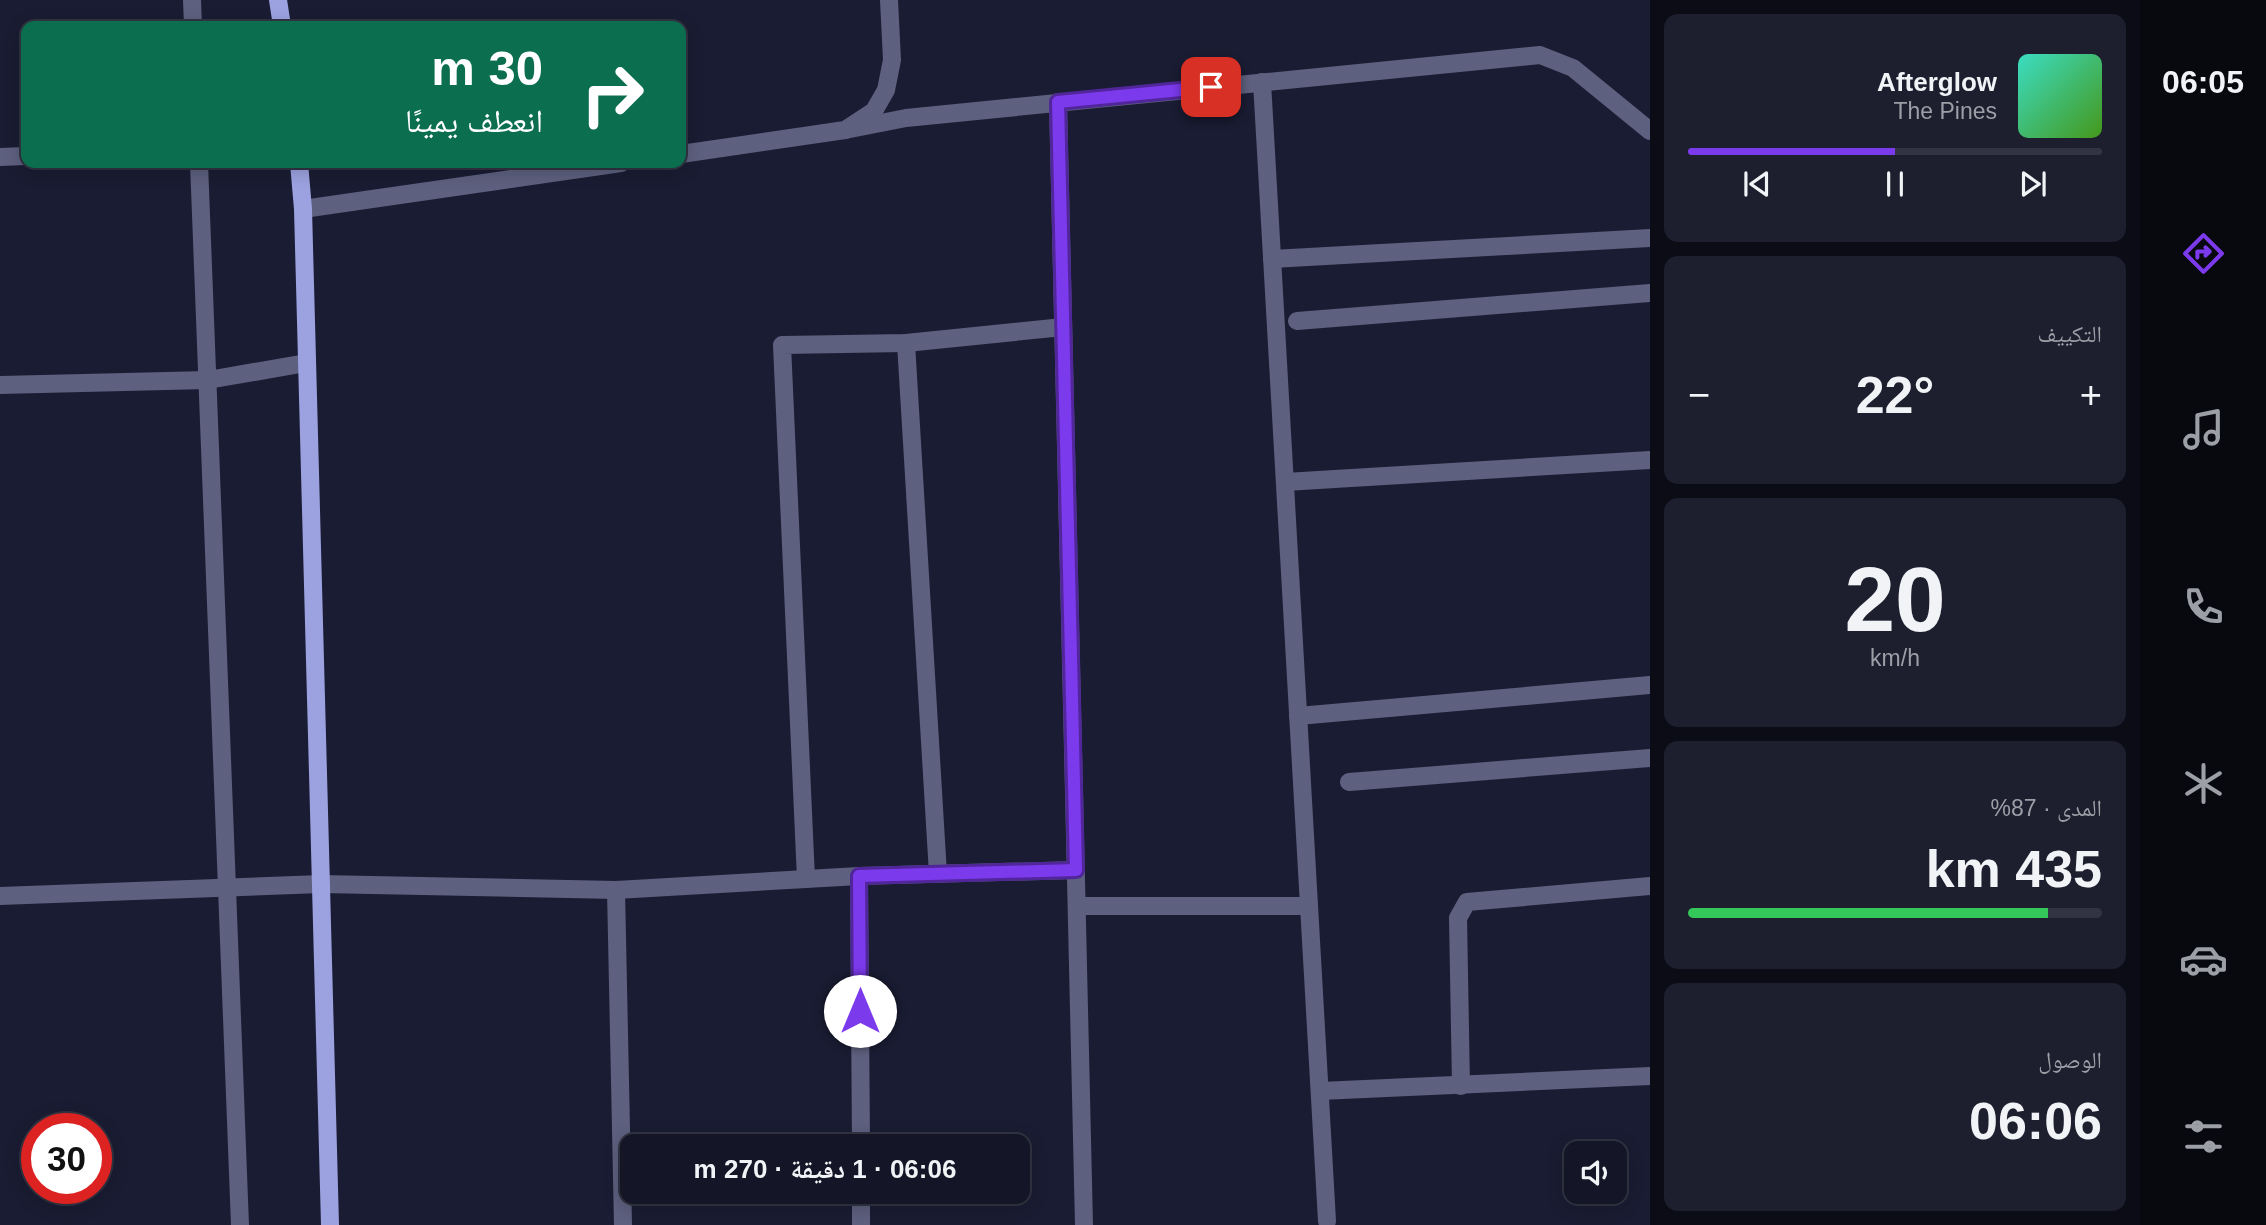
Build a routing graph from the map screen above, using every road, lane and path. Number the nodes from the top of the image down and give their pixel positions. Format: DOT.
graph roads {
  1 [pos="192,0"];
  2 [pos="278,0"];
  3 [pos="889,0"];
  4 [pos="193,21"];
  5 [pos="281,21"];
  6 [pos="1262,82"];
  7 [pos="1058,102"];
  8 [pos="845,130"];
  9 [pos="1650,131"];
  10 [pos="686,153"];
  11 [pos="21,156"];
  12 [pos="0,157"];
  13 [pos="199,168"];
  14 [pos="299,168"];
  15 [pos="586,168"];
  16 [pos="303,209"];
  17 [pos="1650,238"];
  18 [pos="1272,259"];
  19 [pos="1650,293"];
  20 [pos="1297,321"];
  21 [pos="1063,327"];
  22 [pos="906,343"];
  23 [pos="306,363"];
  24 [pos="208,380"];
  25 [pos="0,385"];
  26 [pos="1650,460"];
  27 [pos="1285,482"];
  28 [pos="1650,685"];
  29 [pos="1298,716"];
  30 [pos="1650,758"];
  31 [pos="1349,782"];
  32 [pos="1076,870"];
  33 [pos="938,874"];
  34 [pos="859,876"];
  35 [pos="806,879"];
  36 [pos="321,884"];
  37 [pos="1650,886"];
  38 [pos="228,888"];
  39 [pos="616,890"];
  40 [pos="0,896"];
  41 [pos="1077,906"];
  42 [pos="1309,906"];
  43 [pos="1650,1076"];
  44 [pos="1461,1086"];
  45 [pos="1320,1091"];
  46 [pos="861,1134"];
  47 [pos="861,1204"];
  48 [pos="1327,1221"];
  49 [pos="240,1225"];
  50 [pos="330,1225"];
  51 [pos="623,1225"];
  52 [pos="861,1225"];
  53 [pos="1084,1225"];
  1 -- 4 [label="street"];
  2 -- 5 [label="main road"];
  3 -- 8 [label="street"];
  6 -- 7 [label="street"];
  6 -- 9 [label="street"];
  6 -- 18 [label="street"];
  7 -- 8 [label="street"];
  7 -- 21 [label="street"];
  8 -- 10 [label="street"];
  11 -- 12 [label="street"];
  13 -- 24 [label="street"];
  14 -- 16 [label="main road"];
  15 -- 16 [label="street"];
  16 -- 23 [label="main road"];
  17 -- 18 [label="street"];
  18 -- 27 [label="street"];
  19 -- 20 [label="street"];
  21 -- 22 [label="street"];
  21 -- 32 [label="street"];
  22 -- 33 [label="street"];
  22 -- 35 [label="street"];
  23 -- 24 [label="street"];
  23 -- 36 [label="main road"];
  24 -- 25 [label="street"];
  24 -- 38 [label="street"];
  26 -- 27 [label="street"];
  27 -- 29 [label="street"];
  28 -- 29 [label="street"];
  29 -- 42 [label="street"];
  30 -- 31 [label="street"];
  32 -- 33 [label="street"];
  32 -- 41 [label="street"];
  33 -- 34 [label="street"];
  34 -- 35 [label="street"];
  34 -- 46 [label="street"];
  35 -- 39 [label="street"];
  36 -- 38 [label="street"];
  36 -- 39 [label="street"];
  36 -- 50 [label="main road"];
  37 -- 44 [label="street"];
  38 -- 40 [label="street"];
  38 -- 49 [label="street"];
  39 -- 51 [label="street"];
  41 -- 42 [label="street"];
  41 -- 53 [label="street"];
  42 -- 45 [label="street"];
  43 -- 44 [label="street"];
  44 -- 45 [label="street"];
  45 -- 48 [label="street"];
  47 -- 52 [label="street"];
}
